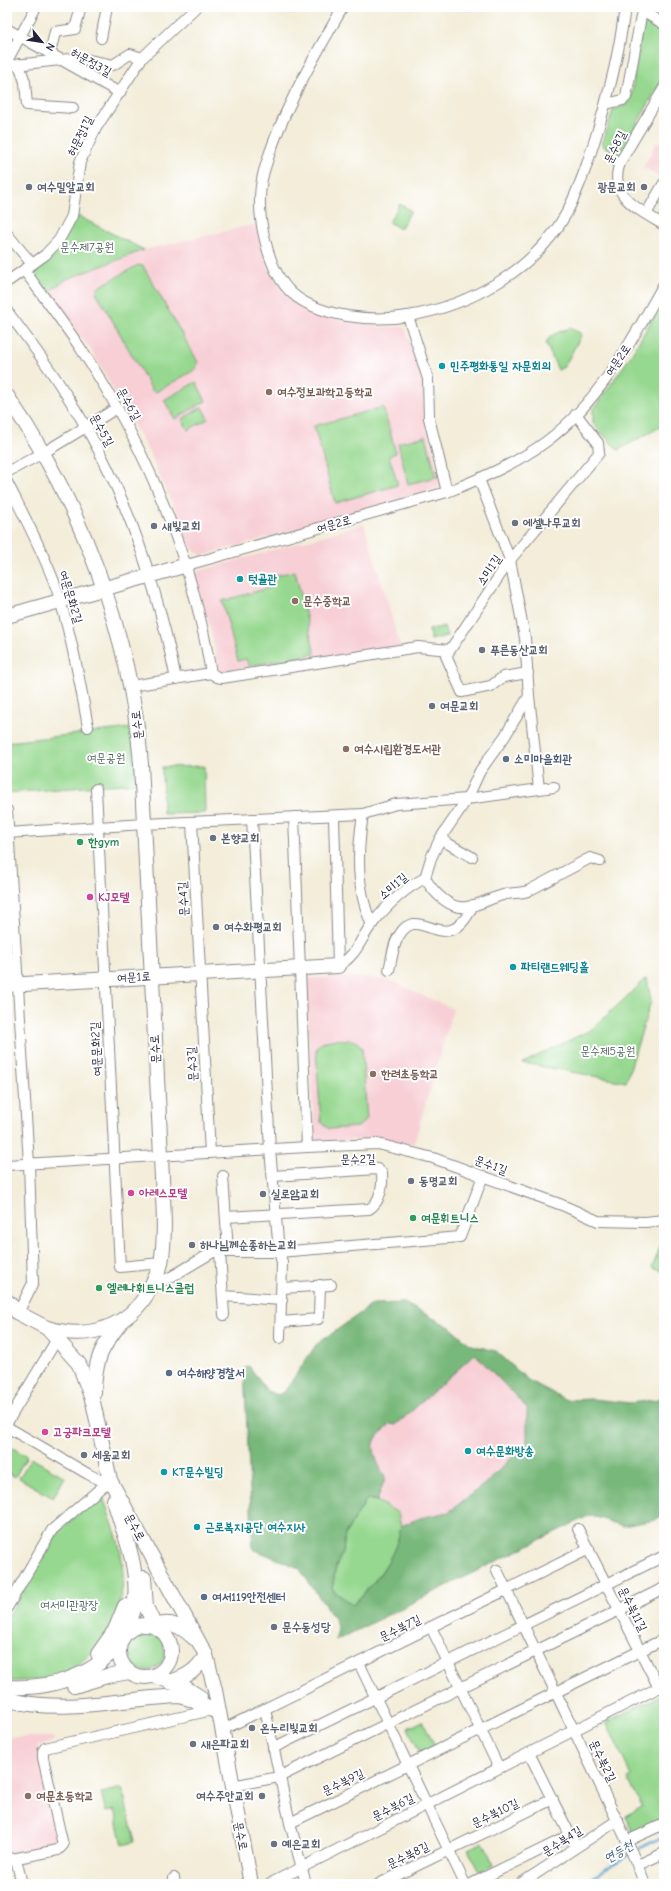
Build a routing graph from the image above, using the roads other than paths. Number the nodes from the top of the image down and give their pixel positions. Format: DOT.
graph roads {
  1 [pos="36,7"];
  2 [pos="81,7"];
  3 [pos="107,7"];
  4 [pos="343,7"];
  5 [pos="625,7"];
  6 [pos="191,9"];
  7 [pos="642,9"];
  8 [pos="664,24"];
  9 [pos="7,29"];
  10 [pos="20,37"];
  11 [pos="101,38"];
  12 [pos="50,53"];
  13 [pos="142,58"];
  14 [pos="61,60"];
  15 [pos="7,61"];
  16 [pos="20,64"];
  17 [pos="7,66"];
  18 [pos="664,88"];
  19 [pos="120,93"];
  20 [pos="606,104"];
  21 [pos="73,108"];
  22 [pos="664,183"];
  23 [pos="646,214"];
  24 [pos="664,225"];
  25 [pos="7,234"];
  26 [pos="28,267"];
  27 [pos="7,282"];
  28 [pos="664,284"];
  29 [pos="7,311"];
  30 [pos="408,316"];
  31 [pos="7,396"];
  32 [pos="116,408"];
  33 [pos="576,414"];
  34 [pos="85,426"];
  35 [pos="42,453"];
  36 [pos="7,472"];
  37 [pos="479,479"];
  38 [pos="7,482"];
  39 [pos="447,492"];
  40 [pos="510,560"];
  41 [pos="187,565"];
  42 [pos="150,576"];
  43 [pos="103,589"];
  44 [pos="60,601"];
  45 [pos="7,616"];
  46 [pos="449,650"];
  47 [pos="211,673"];
  48 [pos="528,673"];
  49 [pos="176,679"];
  50 [pos="131,686"];
  51 [pos="529,696"];
  52 [pos="88,727"];
  53 [pos="554,787"];
  54 [pos="96,789"];
  55 [pos="539,789"];
  56 [pos="467,799"];
  57 [pos="7,810"];
  58 [pos="363,814"];
  59 [pos="334,816"];
  60 [pos="294,817"];
  61 [pos="252,819"];
  62 [pos="192,822"];
  63 [pos="144,824"];
  64 [pos="98,827"];
  65 [pos="8,833"];
  66 [pos="440,839"];
  67 [pos="472,858"];
  68 [pos="600,861"];
  69 [pos="425,878"];
  70 [pos="473,905"];
  71 [pos="372,925"];
  72 [pos="338,966"];
  73 [pos="300,970"];
  74 [pos="389,970"];
  75 [pos="261,971"];
  76 [pos="200,974"];
  77 [pos="152,976"];
  78 [pos="106,978"];
  79 [pos="13,985"];
  80 [pos="307,1147"];
  81 [pos="270,1149"];
  82 [pos="210,1153"];
  83 [pos="161,1156"];
  84 [pos="115,1158"];
  85 [pos="29,1164"];
  86 [pos="7,1165"];
  87 [pos="223,1176"];
  88 [pos="273,1176"];
  89 [pos="483,1176"];
  90 [pos="276,1214"];
  91 [pos="226,1217"];
  92 [pos="664,1220"];
  93 [pos="224,1252"];
  94 [pos="279,1252"];
  95 [pos="161,1263"];
  96 [pos="320,1285"];
  97 [pos="331,1285"];
  98 [pos="152,1286"];
  99 [pos="282,1288"];
  100 [pos="222,1296"];
  101 [pos="282,1300"];
  102 [pos="7,1301"];
  103 [pos="13,1313"];
  104 [pos="224,1315"];
  105 [pos="123,1320"];
  106 [pos="281,1322"];
  107 [pos="47,1328"];
  108 [pos="57,1338"];
  109 [pos="280,1338"];
  110 [pos="93,1402"];
  111 [pos="7,1423"];
  112 [pos="7,1427"];
  113 [pos="110,1480"];
  114 [pos="126,1520"];
  115 [pos="578,1529"];
  116 [pos="588,1549"];
  117 [pos="664,1556"];
  118 [pos="497,1570"];
  119 [pos="606,1584"];
  120 [pos="664,1588"];
  121 [pos="507,1590"];
  122 [pos="7,1608"];
  123 [pos="620,1610"];
  124 [pos="524,1625"];
  125 [pos="155,1626"];
  126 [pos="431,1627"];
  127 [pos="664,1639"];
  128 [pos="121,1640"];
  129 [pos="201,1647"];
  130 [pos="536,1651"];
  131 [pos="640,1651"];
  132 [pos="448,1662"];
  133 [pos="359,1663"];
  134 [pos="129,1672"];
  135 [pos="154,1676"];
  136 [pos="54,1684"];
  137 [pos="176,1684"];
  138 [pos="7,1686"];
  139 [pos="662,1687"];
  140 [pos="461,1688"];
  141 [pos="216,1690"];
  142 [pos="556,1692"];
  143 [pos="7,1693"];
  144 [pos="376,1698"];
  145 [pos="7,1699"];
  146 [pos="265,1709"];
  147 [pos="212,1710"];
  148 [pos="388,1724"];
  149 [pos="481,1729"];
  150 [pos="574,1730"];
  151 [pos="223,1735"];
  152 [pos="273,1748"];
  153 [pos="529,1753"];
  154 [pos="408,1765"];
  155 [pos="500,1768"];
  156 [pos="280,1777"];
  157 [pos="232,1786"];
  158 [pos="553,1799"];
  159 [pos="426,1805"];
  160 [pos="618,1820"];
  161 [pos="290,1823"];
  162 [pos="664,1824"];
  163 [pos="571,1835"];
  164 [pos="627,1841"];
  165 [pos="576,1847"];
  166 [pos="448,1850"];
  167 [pos="664,1853"];
  168 [pos="11,1859"];
  169 [pos="638,1863"];
  170 [pos="300,1868"];
  171 [pos="22,1884"];
  172 [pos="251,1884"];
  173 [pos="269,1884"];
  174 [pos="306,1884"];
  175 [pos="379,1884"];
  176 [pos="465,1884"];
  177 [pos="471,1884"];
  178 [pos="520,1884"];
  179 [pos="645,1884"];
  1 -- 10 [label="street"];
  2 -- 12 [label="street"];
  3 -- 11 [label="street"];
  4 -- 30 [label="street"];
  5 -- 20 [label="street"];
  6 -- 13 [label="street, 허문정1길"];
  7 -- 8 [label="street"];
  7 -- 20 [label="street"];
  9 -- 10 [label="street, 허문정3길"];
  10 -- 12 [label="street, 허문정3길"];
  10 -- 15 [label="street"];
  12 -- 14 [label="street, 허문정3길"];
  13 -- 14 [label="street"];
  13 -- 19 [label="street, 허문정1길"];
  14 -- 16 [label="street"];
  14 -- 19 [label="street, 허문정3길"];
  16 -- 17 [label="street"];
  16 -- 21 [label="street"];
  18 -- 23 [label="street, 문수8길"];
  19 -- 26 [label="street, 허문정1길"];
  20 -- 30 [label="street"];
  22 -- 23 [label="street"];
  23 -- 24 [label="street, 문수8길"];
  25 -- 26 [label="street, 문수6길"];
  26 -- 27 [label="street, 허문정1길"];
  26 -- 32 [label="street, 문수6길"];
  28 -- 33 [label="street, 여문2로"];
  29 -- 34 [label="street, 문수5길"];
  30 -- 39 [label="street"];
  31 -- 35 [label="street, 문수로"];
  32 -- 34 [label="street"];
  32 -- 41 [label="street, 문수6길"];
  33 -- 37 [label="street, 여문2로"];
  33 -- 40 [label="street, 소미1길"];
  34 -- 35 [label="street"];
  34 -- 42 [label="street, 문수5길"];
  35 -- 36 [label="street"];
  35 -- 43 [label="street, 문수로"];
  37 -- 39 [label="street, 여문2로"];
  37 -- 40 [label="street"];
  38 -- 44 [label="street, 여문문화2길"];
  39 -- 41 [label="street, 여문2로"];
  40 -- 46 [label="street, 소미1길"];
  40 -- 48 [label="street"];
  41 -- 42 [label="street, 여문2로"];
  41 -- 47 [label="street"];
  42 -- 43 [label="street, 여문2로"];
  42 -- 49 [label="street"];
  43 -- 44 [label="street, 여문2로"];
  43 -- 50 [label="street, 문수로"];
  44 -- 45 [label="street, 여문2로"];
  44 -- 52 [label="street, 여문문화2길"];
  46 -- 47 [label="street"];
  46 -- 48 [label="street"];
  47 -- 49 [label="street"];
  48 -- 51 [label="street"];
  49 -- 50 [label="street"];
  50 -- 63 [label="street, 문수로"];
  51 -- 55 [label="street"];
  51 -- 56 [label="street, 소미1길"];
  53 -- 55 [label="street"];
  54 -- 64 [label="street, 여문문화2길"];
  55 -- 56 [label="street"];
  56 -- 58 [label="street"];
  56 -- 66 [label="street, 소미1길"];
  57 -- 65 [label="street"];
  58 -- 59 [label="street"];
  58 -- 71 [label="street"];
  59 -- 60 [label="street"];
  59 -- 72 [label="street"];
  60 -- 61 [label="street"];
  60 -- 73 [label="street"];
  61 -- 62 [label="street"];
  61 -- 75 [label="street"];
  62 -- 63 [label="street"];
  62 -- 76 [label="street, 문수4길"];
  63 -- 64 [label="street"];
  63 -- 77 [label="street, 문수로"];
  64 -- 65 [label="street"];
  64 -- 78 [label="street, 여문문화2길"];
  65 -- 79 [label="street"];
  66 -- 67 [label="street"];
  66 -- 69 [label="street, 소미1길"];
  68 -- 70 [label="street"];
  69 -- 70 [label="street"];
  69 -- 71 [label="street, 소미1길"];
  70 -- 74 [label="street"];
  71 -- 72 [label="street, 소미1길"];
  72 -- 73 [label="street, 여문1로"];
  73 -- 75 [label="street, 여문1로"];
  73 -- 80 [label="street"];
  75 -- 76 [label="street, 여문1로"];
  75 -- 81 [label="street"];
  76 -- 77 [label="street, 여문1로"];
  76 -- 82 [label="street, 문수3길"];
  77 -- 78 [label="street, 여문1로"];
  77 -- 83 [label="street, 문수로"];
  78 -- 79 [label="street, 여문1로"];
  78 -- 84 [label="street, 여문문화2길"];
  79 -- 85 [label="street"];
  80 -- 81 [label="street, 문수1길"];
  80 -- 89 [label="street, 문수1길"];
  81 -- 82 [label="street, 문수1길"];
  81 -- 88 [label="street"];
  82 -- 83 [label="street, 문수1길"];
  83 -- 84 [label="street, 문수1길"];
  83 -- 95 [label="street, 문수로"];
  84 -- 85 [label="street, 문수1길"];
  84 -- 95 [label="street, 여문문화2길"];
  85 -- 86 [label="street, 문수1길"];
  85 -- 103 [label="street"];
  87 -- 91 [label="street"];
  88 -- 90 [label="street"];
  88 -- 90 [label="street, 문수2길"];
  89 -- 92 [label="street, 문수1길"];
  89 -- 94 [label="street"];
  90 -- 91 [label="street, 문수2길"];
  90 -- 94 [label="street"];
  91 -- 93 [label="street"];
  93 -- 94 [label="street"];
  93 -- 98 [label="street"];
  93 -- 100 [label="street"];
  94 -- 99 [label="street"];
  95 -- 98 [label="street, 문수로"];
  96 -- 97 [label="street"];
  96 -- 99 [label="street"];
  96 -- 106 [label="street"];
  98 -- 105 [label="street, 문수로"];
  99 -- 101 [label="street"];
  100 -- 101 [label="street"];
  100 -- 104 [label="street"];
  101 -- 106 [label="street"];
  102 -- 103 [label="street"];
  103 -- 107 [label="street"];
  105 -- 107 [label="street, 문수로"];
  105 -- 110 [label="street"];
  106 -- 109 [label="street"];
  107 -- 108 [label="street"];
  108 -- 110 [label="street"];
  108 -- 111 [label="street"];
  110 -- 113 [label="street"];
  112 -- 113 [label="street"];
  113 -- 114 [label="street"];
  113 -- 122 [label="street"];
  114 -- 125 [label="street"];
  114 -- 128 [label="street"];
  114 -- 129 [label="street, 문수로"];
  114 -- 136 [label="street"];
  115 -- 116 [label="street"];
  116 -- 119 [label="street"];
  116 -- 121 [label="street, 문수북7길"];
  117 -- 119 [label="street"];
  118 -- 121 [label="street, 문수북2길"];
  119 -- 123 [label="street, 문수북11길"];
  119 -- 124 [label="street"];
  120 -- 123 [label="street"];
  121 -- 124 [label="street, 문수북2길"];
  121 -- 126 [label="street, 문수북7길"];
  123 -- 130 [label="street"];
  123 -- 131 [label="street, 문수북11길"];
  124 -- 130 [label="street, 문수북2길"];
  124 -- 132 [label="street"];
  125 -- 128 [label="street"];
  125 -- 129 [label="street"];
  125 -- 135 [label="street"];
  126 -- 132 [label="street"];
  126 -- 133 [label="street, 문수북7길"];
  127 -- 131 [label="street"];
  128 -- 134 [label="street"];
  128 -- 136 [label="street"];
  129 -- 137 [label="street"];
  129 -- 141 [label="street, 문수로"];
  130 -- 140 [label="street"];
  130 -- 142 [label="street, 문수북2길"];
  131 -- 139 [label="street, 문수북11길"];
  131 -- 142 [label="street"];
  132 -- 140 [label="street"];
  132 -- 144 [label="street"];
  133 -- 144 [label="street"];
  133 -- 146 [label="street, 문수북7길"];
  134 -- 135 [label="street"];
  134 -- 143 [label="street"];
  135 -- 137 [label="street"];
  136 -- 138 [label="street"];
  137 -- 141 [label="street"];
  137 -- 147 [label="street"];
  139 -- 150 [label="street, 문수북6길"];
  140 -- 148 [label="street"];
  140 -- 149 [label="street"];
  141 -- 151 [label="street, 문수로"];
  142 -- 149 [label="street"];
  142 -- 150 [label="street, 문수북2길"];
  144 -- 148 [label="street"];
  144 -- 152 [label="street"];
  145 -- 147 [label="street"];
  146 -- 151 [label="street, 문수북7길"];
  146 -- 152 [label="street"];
  147 -- 151 [label="street"];
  147 -- 168 [label="street"];
  148 -- 154 [label="street"];
  148 -- 156 [label="street"];
  149 -- 154 [label="street"];
  149 -- 155 [label="street"];
  150 -- 153 [label="street, 문수북6길"];
  150 -- 160 [label="street, 문수북2길"];
  151 -- 157 [label="street, 문수로"];
  152 -- 156 [label="street"];
  153 -- 155 [label="street, 문수북6길"];
  153 -- 158 [label="street"];
  154 -- 159 [label="street"];
  154 -- 161 [label="street, 문수북9길"];
  155 -- 159 [label="street, 문수북6길"];
  156 -- 157 [label="street"];
  156 -- 161 [label="street"];
  157 -- 172 [label="street, 문수로"];
  158 -- 163 [label="street"];
  158 -- 166 [label="street, 문수북10길"];
  159 -- 166 [label="street"];
  159 -- 170 [label="street, 문수북6길"];
  160 -- 164 [label="street, 문수북2길"];
  160 -- 165 [label="street, 문수북4길"];
  161 -- 170 [label="street"];
  162 -- 164 [label="street"];
  163 -- 165 [label="street"];
  163 -- 177 [label="street"];
  164 -- 169 [label="street, 문수북2길"];
  165 -- 178 [label="street, 문수북4길"];
  166 -- 175 [label="street, 문수북8길"];
  166 -- 176 [label="street"];
  167 -- 169 [label="street"];
  168 -- 171 [label="street"];
  169 -- 179 [label="street"];
  170 -- 173 [label="street, 문수북6길"];
  170 -- 174 [label="street"];
}
